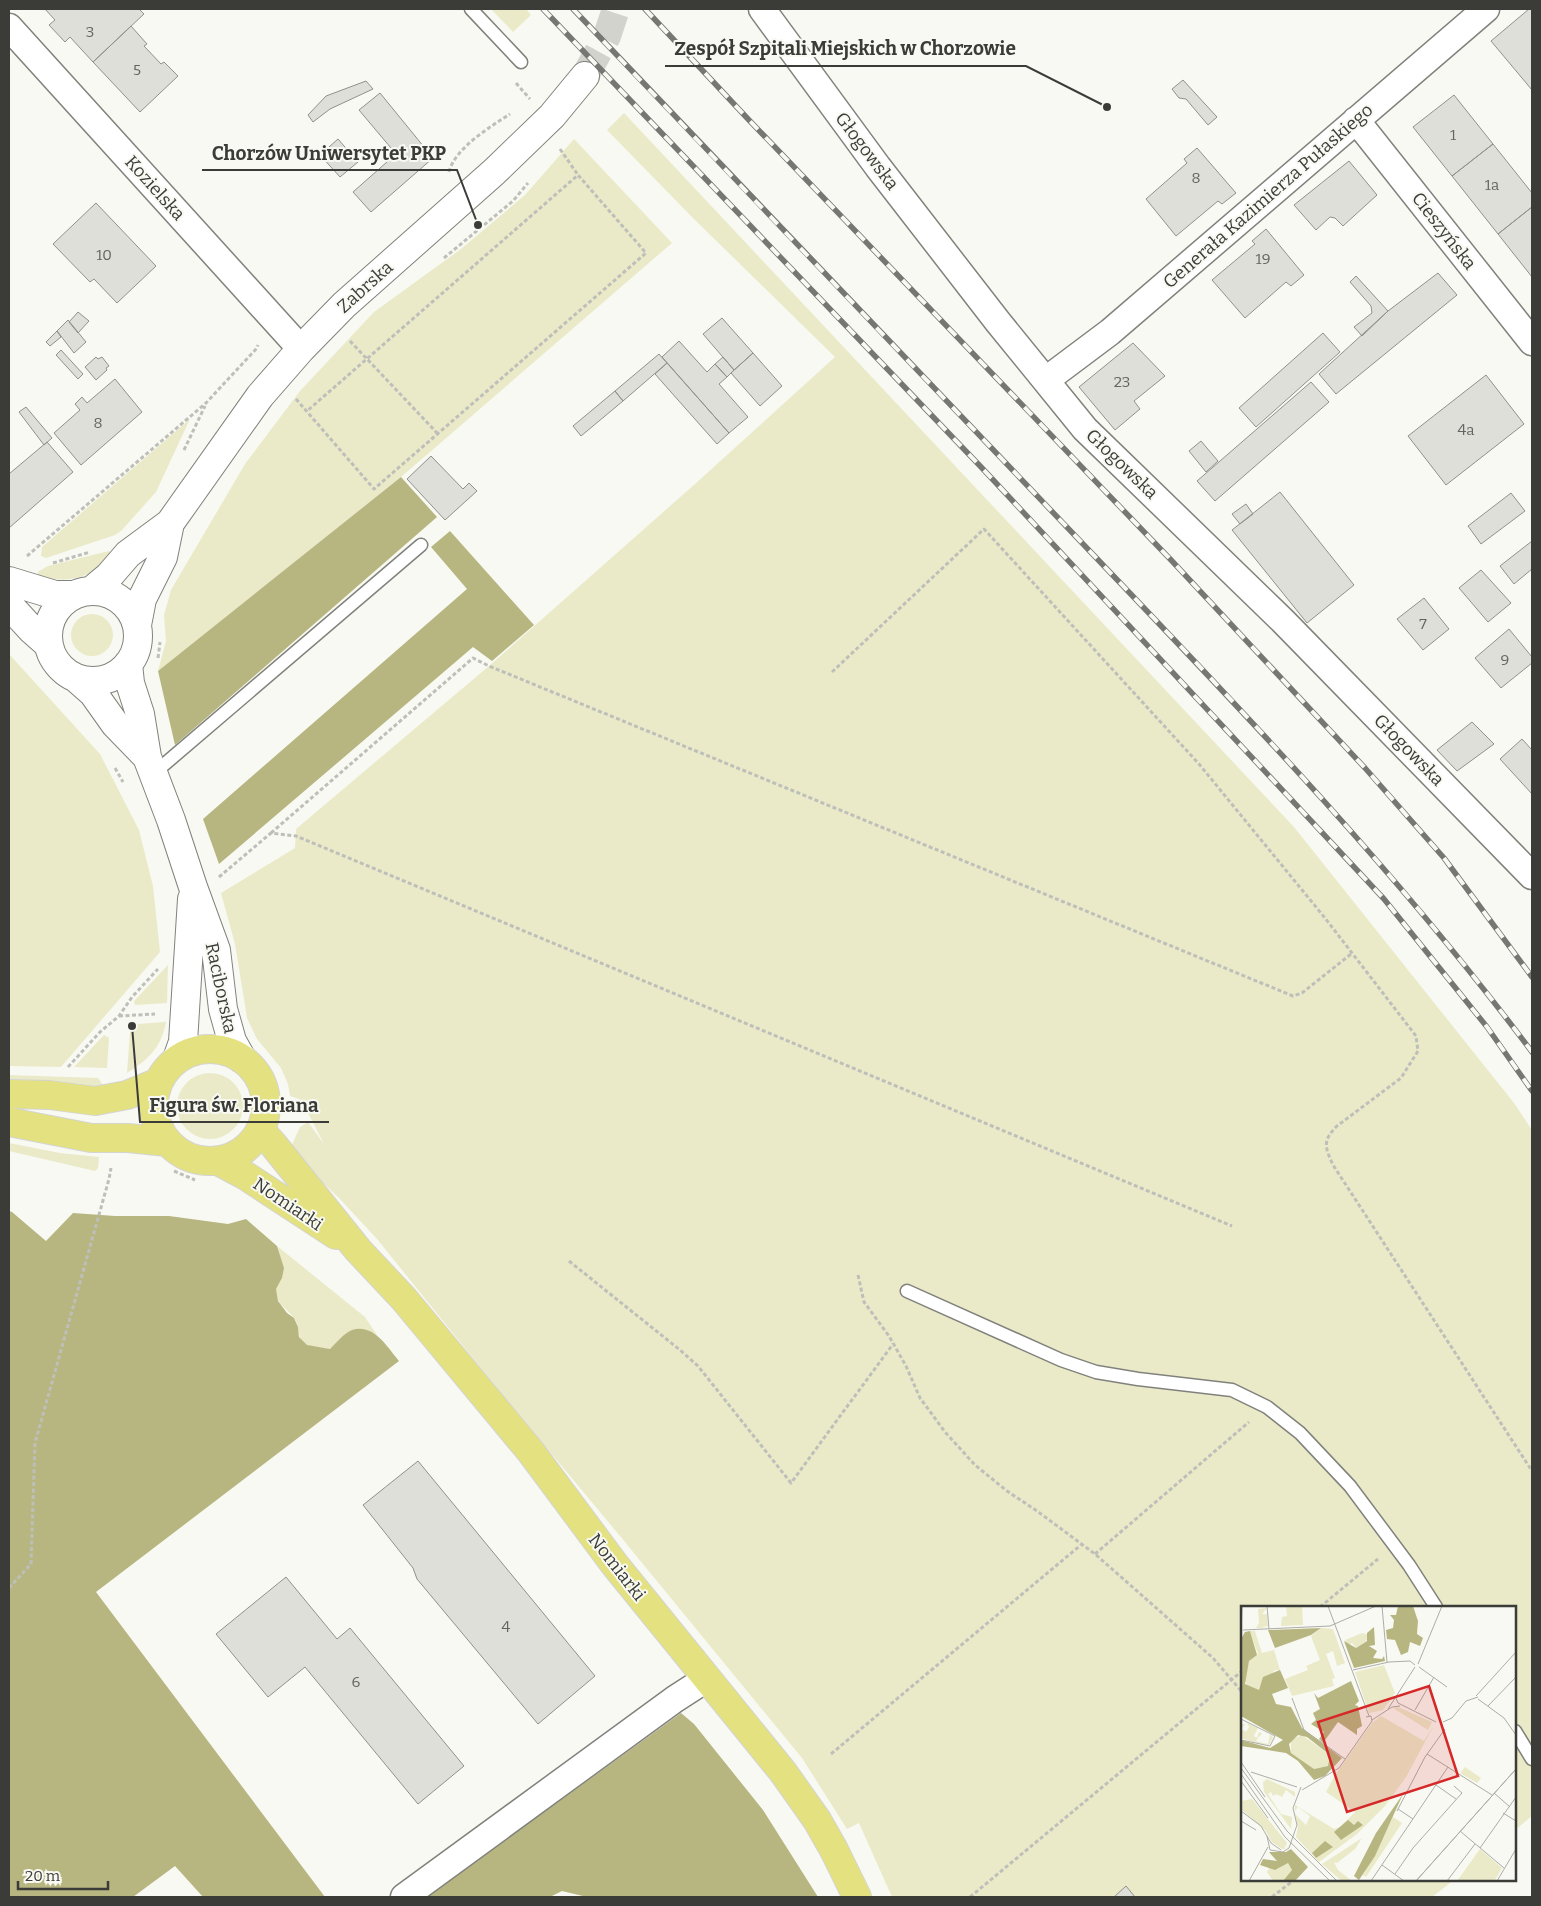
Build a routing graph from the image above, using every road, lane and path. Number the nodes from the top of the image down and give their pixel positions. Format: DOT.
graph roads {
  1 [pos="471,9"];
  2 [pos="762,9"];
  3 [pos="1486,9"];
  4 [pos="9,27"];
  5 [pos="521,62"];
  6 [pos="585,76"];
  7 [pos="530,99"];
  8 [pos="523,104"];
  9 [pos="516,109"];
  10 [pos="1356,120"];
  11 [pos="559,146"];
  12 [pos="458,155"];
  13 [pos="578,175"];
  14 [pos="344,335"];
  15 [pos="259,340"];
  16 [pos="1532,342"];
  17 [pos="301,349"];
  18 [pos="366,360"];
  19 [pos="1046,380"];
  20 [pos="292,395"];
  21 [pos="206,403"];
  22 [pos="307,411"];
  23 [pos="438,434"];
  24 [pos="183,452"];
  25 [pos="170,523"];
  26 [pos="421,545"];
  27 [pos="97,550"];
  28 [pos="45,565"];
  29 [pos="16,570"];
  30 [pos="82,593"];
  31 [pos="9,604"];
  32 [pos="137,625"];
  33 [pos="160,639"];
  34 [pos="49,645"];
  35 [pos="128,664"];
  36 [pos="156,666"];
  37 [pos="832,672"];
  38 [pos="76,678"];
  39 [pos="150,766"];
  40 [pos="271,833"];
  41 [pos="1532,876"];
  42 [pos="203,884"];
  43 [pos="1352,954"];
  44 [pos="164,962"];
  45 [pos="161,1014"];
  46 [pos="119,1016"];
  47 [pos="242,1059"];
  48 [pos="178,1060"];
  49 [pos="64,1072"];
  50 [pos="158,1082"];
  51 [pos="9,1094"];
  52 [pos="9,1122"];
  53 [pos="260,1130"];
  54 [pos="167,1142"];
  55 [pos="218,1161"];
  56 [pos="109,1179"];
  57 [pos="1232,1226"];
  58 [pos="358,1250"];
  59 [pos="569,1261"];
  60 [pos="858,1276"];
  61 [pos="907,1291"];
  62 [pos="893,1344"];
  63 [pos="1267,1407"];
  64 [pos="1532,1471"];
  65 [pos="1082,1544"];
  66 [pos="1394,1546"];
  67 [pos="1094,1554"];
  68 [pos="9,1588"];
  69 [pos="1321,1606"];
  70 [pos="1435,1606"];
  71 [pos="1241,1672"];
  72 [pos="706,1679"];
  73 [pos="1232,1680"];
  74 [pos="1241,1691"];
  75 [pos="1516,1733"];
  76 [pos="831,1754"];
  77 [pos="1532,1759"];
  78 [pos="1293,1881"];
  79 [pos="404,1897"];
  80 [pos="857,1897"];
  81 [pos="970,1897"];
  82 [pos="1272,1897"];
  1 -- 5 [label="lane"];
  2 -- 19 [label="street, Głogowska"];
  3 -- 10 [label="street, Generała Kazimierza Pułaskiego"];
  4 -- 17 [label="street, Kozielska"];
  6 -- 17 [label="street, Zabrska"];
  7 -- 8 [label="path"];
  9 -- 12 [label="path"];
  10 -- 16 [label="street, Cieszyńska"];
  10 -- 19 [label="street, Generała Kazimierza Pułaskiego"];
  11 -- 13 [label="path"];
  13 -- 18 [label="path"];
  13 -- 23 [label="path"];
  14 -- 18 [label="path"];
  15 -- 21 [label="path"];
  17 -- 25 [label="street, Zabrska"];
  18 -- 22 [label="path"];
  18 -- 23 [label="path"];
  19 -- 41 [label="street, Głogowska"];
  20 -- 22 [label="path"];
  21 -- 24 [label="path"];
  21 -- 29 [label="path"];
  22 -- 23 [label="path"];
  25 -- 30 [label="street, Zabrska"];
  25 -- 32 [label="street, Zabrska"];
  26 -- 39 [label="lane"];
  27 -- 28 [label="path"];
  29 -- 30 [label="street"];
  30 -- 32 [label="street"];
  30 -- 34 [label="street"];
  31 -- 34 [label="street"];
  32 -- 35 [label="street"];
  33 -- 36 [label="path"];
  34 -- 38 [label="street"];
  35 -- 38 [label="street"];
  35 -- 39 [label="street, Raciborska"];
  37 -- 43 [label="path"];
  38 -- 39 [label="street, Raciborska"];
  39 -- 42 [label="street, Raciborska"];
  40 -- 42 [label="path"];
  40 -- 43 [label="path"];
  40 -- 57 [label="path"];
  42 -- 47 [label="street, Raciborska"];
  42 -- 48 [label="street, Raciborska"];
  43 -- 64 [label="path"];
  44 -- 46 [label="path"];
  45 -- 46 [label="path"];
  46 -- 49 [label="path"];
  47 -- 48 [label="main road"];
  47 -- 53 [label="main road"];
  48 -- 50 [label="main road"];
  50 -- 51 [label="main road"];
  50 -- 54 [label="main road"];
  52 -- 54 [label="main road"];
  53 -- 55 [label="main road"];
  53 -- 58 [label="main road, Nomiarki"];
  54 -- 55 [label="main road"];
  55 -- 58 [label="main road, Nomiarki"];
  56 -- 68 [label="path"];
  58 -- 72 [label="main road, Nomiarki"];
  59 -- 62 [label="path"];
  60 -- 62 [label="path"];
  61 -- 63 [label="lane"];
  62 -- 65 [label="path"];
  63 -- 66 [label="lane"];
  63 -- 67 [label="path"];
  65 -- 67 [label="path"];
  65 -- 76 [label="path"];
  66 -- 69 [label="path"];
  66 -- 70 [label="lane"];
  67 -- 73 [label="path"];
  71 -- 73 [label="path"];
  72 -- 79 [label="street"];
  72 -- 80 [label="main road, Nomiarki"];
  73 -- 74 [label="path"];
  73 -- 81 [label="path"];
  75 -- 77 [label="lane"];
  78 -- 82 [label="path"];
}
